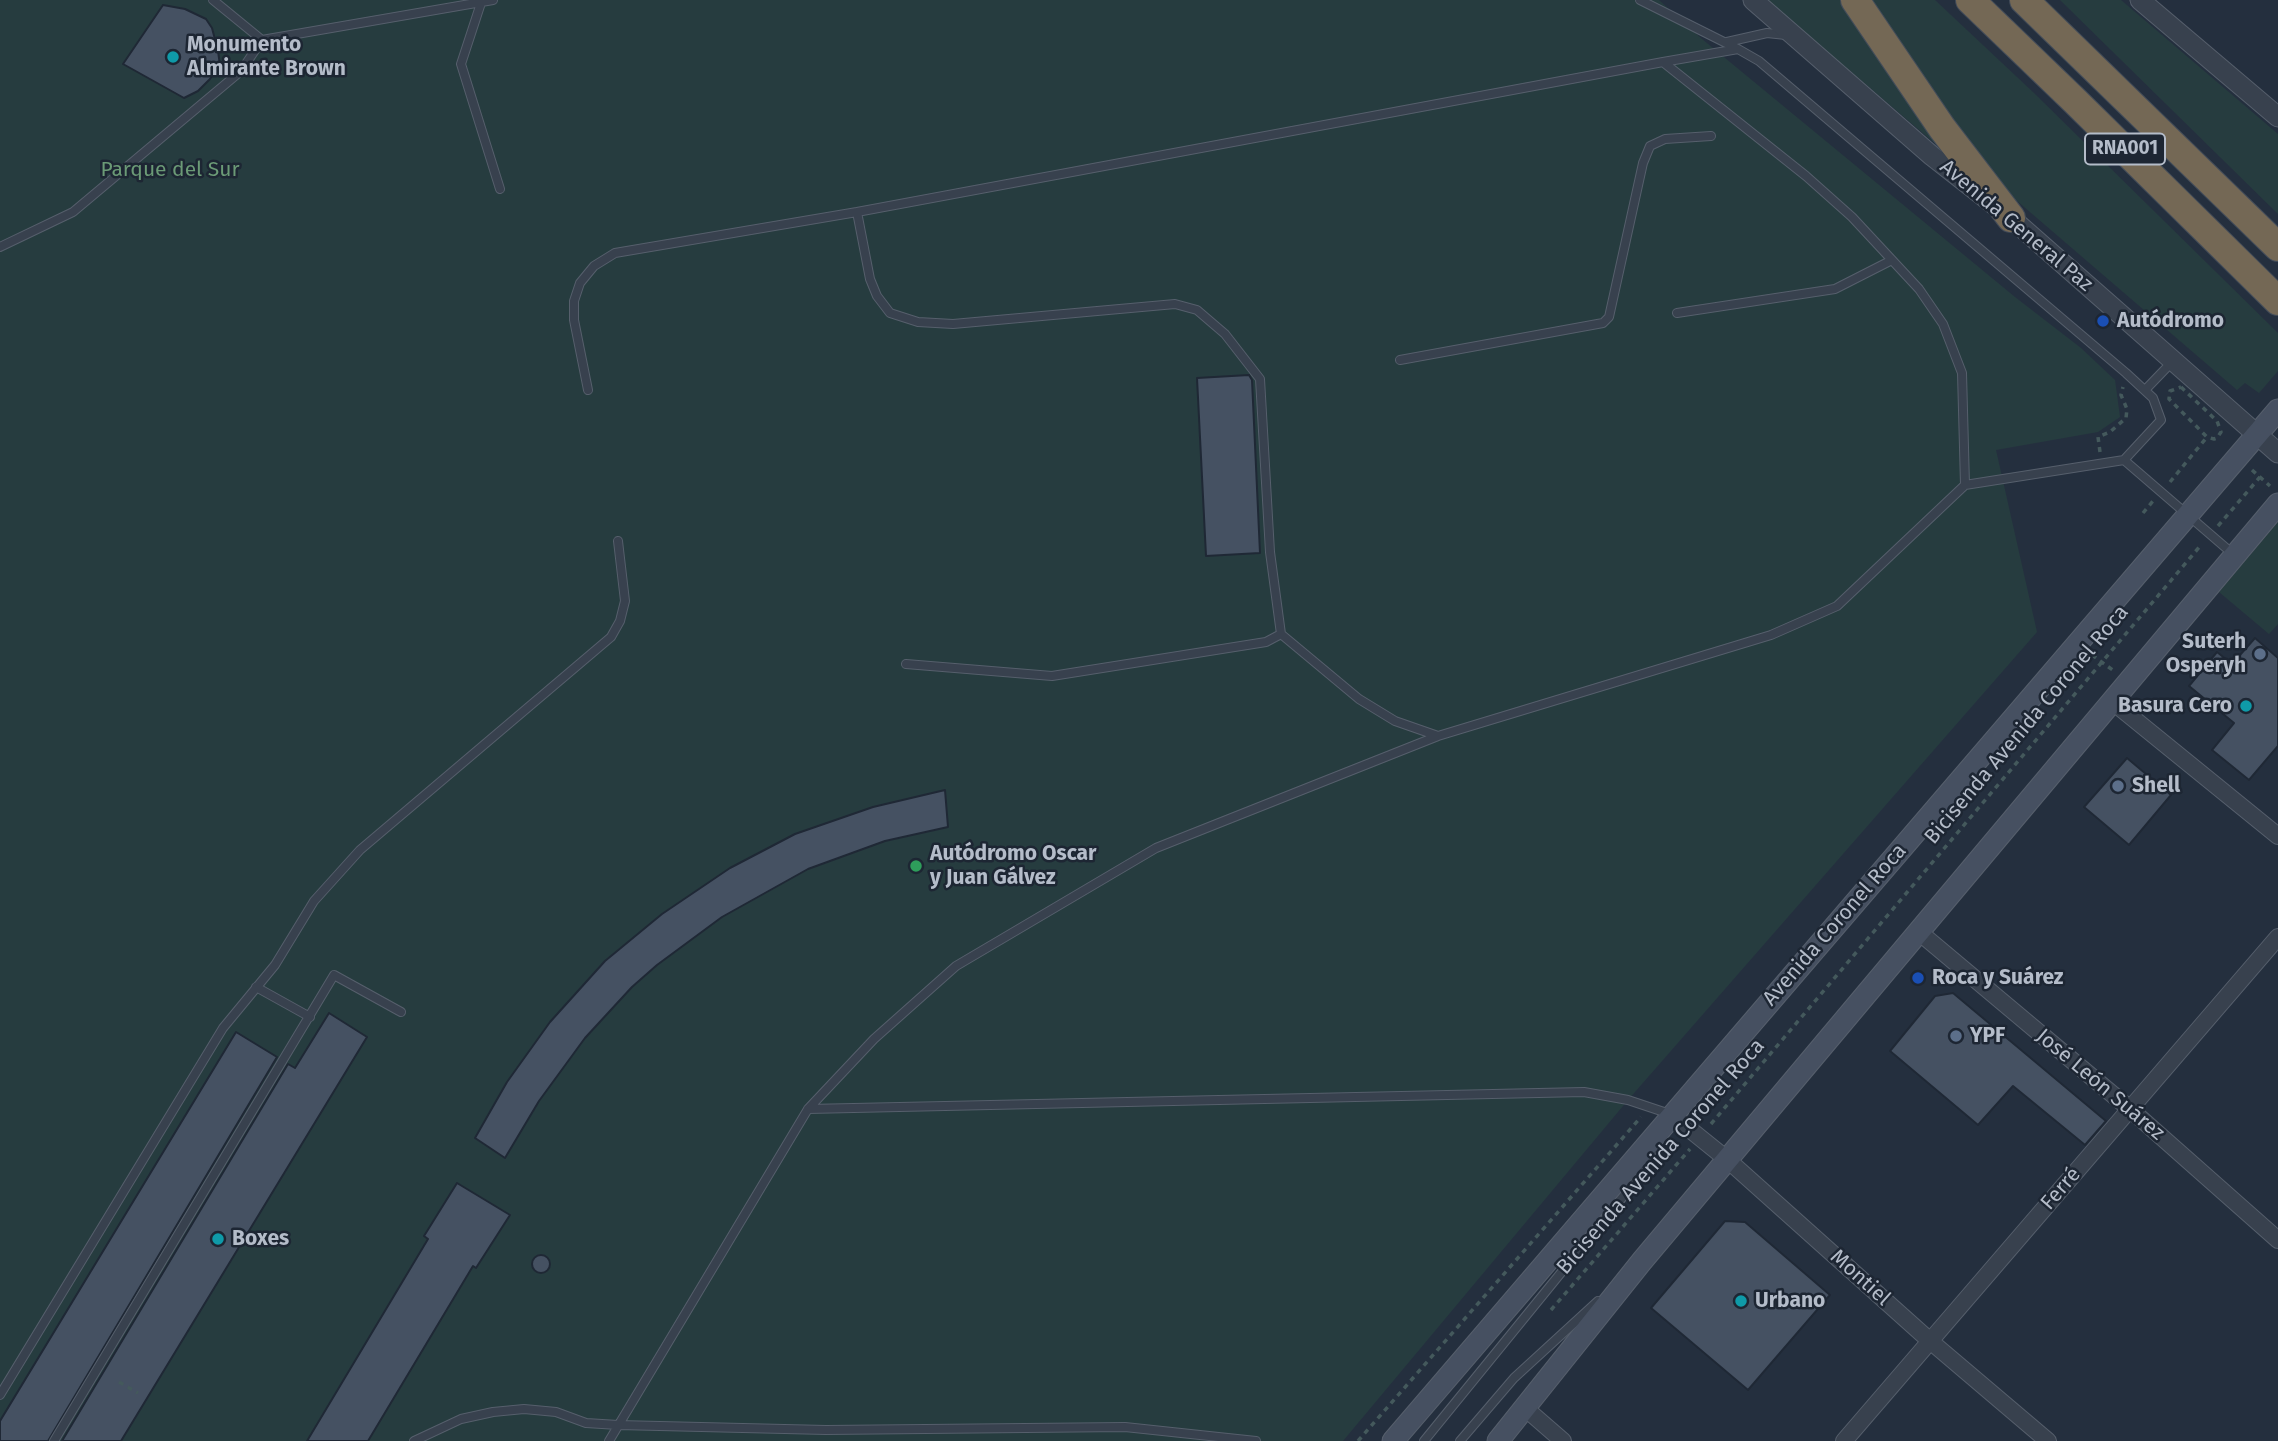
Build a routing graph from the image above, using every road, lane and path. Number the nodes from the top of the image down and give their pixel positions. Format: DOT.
graph roads {
  1 [pos="213,0"];
  2 [pos="493,0"];
  3 [pos="1640,0"];
  4 [pos="1753,0"];
  5 [pos="1855,0"];
  6 [pos="1970,0"];
  7 [pos="2024,0"];
  8 [pos="2140,0"];
  9 [pos="481,3"];
  10 [pos="1794,36"];
  11 [pos="262,40"];
  12 [pos="1727,42"];
  13 [pos="1738,49"];
  14 [pos="1663,62"];
  15 [pos="2278,117"];
  16 [pos="1711,136"];
  17 [pos="500,189"];
  18 [pos="857,212"];
  19 [pos="2011,218"];
  20 [pos="0,247"];
  21 [pos="2278,247"];
  22 [pos="1892,260"];
  23 [pos="2278,301"];
  24 [pos="1677,313"];
  25 [pos="1400,360"];
  26 [pos="2173,361"];
  27 [pos="2126,373"];
  28 [pos="588,390"];
  29 [pos="2145,390"];
  30 [pos="2278,410"];
  31 [pos="2257,435"];
  32 [pos="2207,437"];
  33 [pos="2278,453"];
  34 [pos="2124,460"];
  35 [pos="2102,462"];
  36 [pos="2260,477"];
  37 [pos="1965,485"];
  38 [pos="2161,492"];
  39 [pos="2278,504"];
  40 [pos="2143,513"];
  41 [pos="2187,514"];
  42 [pos="2210,534"];
  43 [pos="618,541"];
  44 [pos="2235,556"];
  45 [pos="1281,634"];
  46 [pos="2077,643"];
  47 [pos="2101,662"];
  48 [pos="906,664"];
  49 [pos="2129,683"];
  50 [pos="2113,702"];
  51 [pos="1438,736"];
  52 [pos="2278,836"];
  53 [pos="1919,932"];
  54 [pos="2278,937"];
  55 [pos="256,987"];
  56 [pos="401,1012"];
  57 [pos="310,1017"];
  58 [pos="1650,1107"];
  59 [pos="808,1109"];
  60 [pos="2130,1109"];
  61 [pos="1672,1115"];
  62 [pos="1700,1137"];
  63 [pos="1728,1161"];
  64 [pos="2278,1240"];
  65 [pos="1642,1261"];
  66 [pos="1548,1314"];
  67 [pos="1929,1340"];
  68 [pos="119,1382"];
  69 [pos="138,1393"];
  70 [pos="0,1395"];
  71 [pos="1525,1408"];
  72 [pos="618,1425"];
  73 [pos="54,1441"];
  74 [pos="414,1441"];
  75 [pos="609,1441"];
  76 [pos="1256,1441"];
  77 [pos="1358,1441"];
  78 [pos="1393,1441"];
  79 [pos="1424,1441"];
  80 [pos="1460,1441"];
  81 [pos="1498,1441"];
  82 [pos="1563,1441"];
  83 [pos="1844,1441"];
  84 [pos="2048,1441"];
  1 -- 11 [label="lane"];
  2 -- 9 [label="lane"];
  3 -- 12 [label="lane"];
  4 -- 10 [label="street, Avenida General Paz"];
  5 -- 19 [label="highway"];
  6 -- 23 [label="highway, RNA001"];
  7 -- 21 [label="highway, RNA001"];
  8 -- 15 [label="street"];
  9 -- 11 [label="lane"];
  9 -- 17 [label="lane"];
  10 -- 12 [label="lane"];
  10 -- 19 [label="street, Avenida General Paz"];
  11 -- 20 [label="lane"];
  12 -- 13 [label="lane"];
  13 -- 14 [label="lane"];
  13 -- 27 [label="lane"];
  14 -- 18 [label="lane"];
  14 -- 22 [label="lane"];
  16 -- 25 [label="lane"];
  18 -- 28 [label="lane"];
  18 -- 45 [label="lane"];
  19 -- 26 [label="street, Avenida General Paz"];
  22 -- 24 [label="lane"];
  22 -- 37 [label="lane"];
  26 -- 29 [label="lane"];
  26 -- 31 [label="street, Avenida General Paz"];
  27 -- 29 [label="lane"];
  27 -- 35 [label="path"];
  29 -- 34 [label="lane"];
  30 -- 31 [label="main road, Avenida Coronel Roca"];
  31 -- 33 [label="street, Avenida General Paz"];
  31 -- 41 [label="main road, Avenida Coronel Roca"];
  32 -- 32 [label="path"];
  32 -- 38 [label="path"];
  34 -- 35 [label="lane"];
  34 -- 38 [label="lane"];
  35 -- 37 [label="lane"];
  36 -- 42 [label="path, Bicisenda Avenida Coronel Roca"];
  37 -- 51 [label="lane"];
  38 -- 40 [label="path"];
  38 -- 41 [label="lane"];
  39 -- 44 [label="main road"];
  41 -- 42 [label="lane"];
  41 -- 46 [label="main road, Avenida Coronel Roca"];
  42 -- 44 [label="lane"];
  42 -- 47 [label="path, Bicisenda Avenida Coronel Roca"];
  43 -- 55 [label="lane"];
  44 -- 49 [label="main road"];
  45 -- 48 [label="lane"];
  45 -- 51 [label="lane"];
  46 -- 47 [label="path"];
  46 -- 61 [label="main road, Avenida Coronel Roca"];
  47 -- 49 [label="path"];
  47 -- 62 [label="path, Bicisenda Avenida Coronel Roca"];
  49 -- 50 [label="main road"];
  50 -- 52 [label="street"];
  50 -- 53 [label="main road"];
  51 -- 59 [label="lane"];
  53 -- 60 [label="street, José León Suárez"];
  53 -- 63 [label="main road"];
  54 -- 60 [label="street, Ferré"];
  55 -- 57 [label="lane"];
  55 -- 70 [label="lane"];
  56 -- 57 [label="lane"];
  57 -- 73 [label="lane"];
  58 -- 59 [label="lane"];
  58 -- 61 [label="lane"];
  58 -- 77 [label="path"];
  59 -- 72 [label="lane"];
  60 -- 64 [label="street, José León Suárez"];
  60 -- 67 [label="street, Ferré"];
  61 -- 62 [label="street, Montiel"];
  61 -- 78 [label="main road, Avenida Coronel Roca"];
  61 -- 79 [label="lane"];
  62 -- 63 [label="street, Montiel"];
  62 -- 66 [label="path, Bicisenda Avenida Coronel Roca"];
  63 -- 65 [label="main road"];
  63 -- 67 [label="street, Montiel"];
  65 -- 71 [label="main road"];
  65 -- 80 [label="lane"];
  67 -- 83 [label="street, Ferré"];
  67 -- 84 [label="street, Montiel"];
  68 -- 69 [label="path"];
  71 -- 81 [label="main road"];
  71 -- 82 [label="street"];
  72 -- 74 [label="lane"];
  72 -- 75 [label="lane"];
  72 -- 76 [label="lane"];
}
